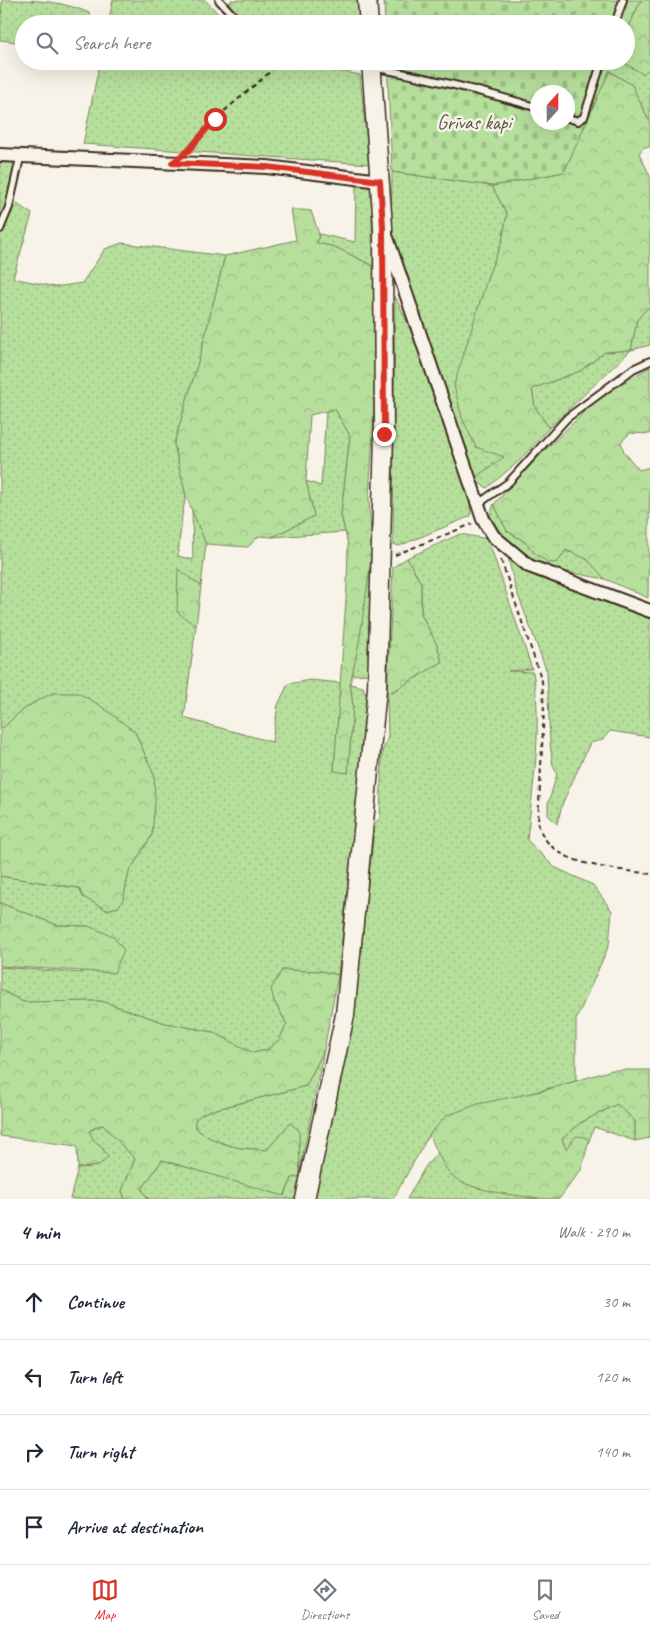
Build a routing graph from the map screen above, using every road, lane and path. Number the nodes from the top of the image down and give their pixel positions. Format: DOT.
graph roads {
  1 [pos="219,0"];
  2 [pos="367,0"];
  3 [pos="623,0"];
  4 [pos="233,15"];
  5 [pos="368,15"];
  6 [pos="618,15"];
  7 [pos="271,70"];
  8 [pos="371,70"];
  9 [pos="392,70"];
  10 [pos="599,70"];
  11 [pos="530,106"];
  12 [pos="575,120"];
  13 [pos="0,155"];
  14 [pos="20,158"];
  15 [pos="172,163"];
  16 [pos="380,176"];
  17 [pos="383,227"];
  18 [pos="0,229"];
  19 [pos="650,361"];
  20 [pos="478,504"];
  21 [pos="483,519"];
  22 [pos="493,536"];
  23 [pos="382,560"];
  24 [pos="650,611"];
  25 [pos="650,874"];
  26 [pos="305,1199"];
  1 -- 4 [label="lane"];
  2 -- 5 [label="main road"];
  3 -- 6 [label="lane"];
  7 -- 15 [label="path"];
  8 -- 16 [label="main road"];
  9 -- 11 [label="lane"];
  10 -- 12 [label="lane"];
  13 -- 14 [label="street"];
  14 -- 15 [label="street"];
  14 -- 18 [label="lane"];
  15 -- 16 [label="street"];
  16 -- 17 [label="main road"];
  17 -- 20 [label="street"];
  17 -- 23 [label="main road"];
  19 -- 20 [label="lane"];
  20 -- 21 [label="street"];
  21 -- 22 [label="street"];
  21 -- 23 [label="path"];
  22 -- 24 [label="street"];
  22 -- 25 [label="path"];
  23 -- 26 [label="main road"];
}
